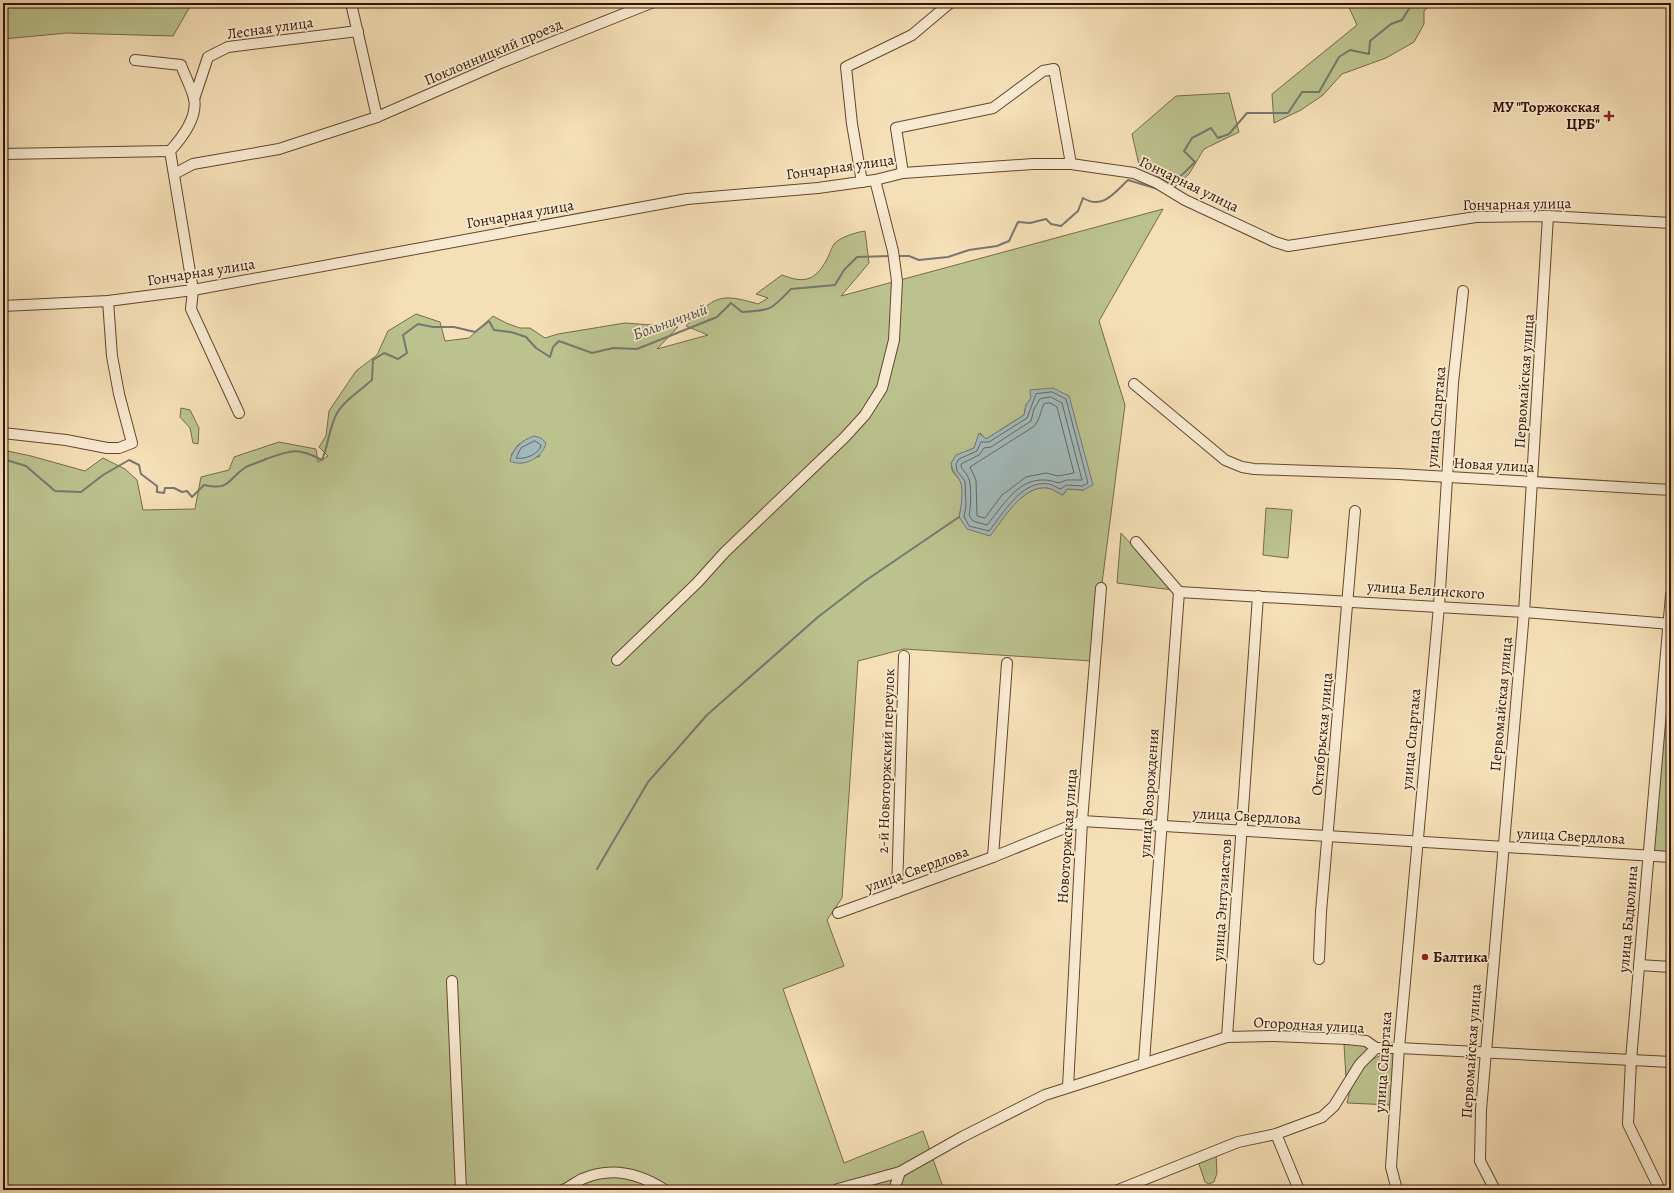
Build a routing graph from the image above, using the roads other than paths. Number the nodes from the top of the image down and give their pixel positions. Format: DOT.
graph roads {
  1 [pos="351,3"];
  2 [pos="651,3"];
  3 [pos="950,3"];
  4 [pos="358,31"];
  5 [pos="135,60"];
  6 [pos="194,99"];
  7 [pos="373,118"];
  8 [pos="170,151"];
  9 [pos="3,154"];
  10 [pos="1071,164"];
  11 [pos="903,173"];
  12 [pos="174,174"];
  13 [pos="875,180"];
  14 [pos="862,182"];
  15 [pos="1548,216"];
  16 [pos="1671,223"];
  17 [pos="193,290"];
  18 [pos="1463,291"];
  19 [pos="108,301"];
  20 [pos="3,306"];
  21 [pos="1134,384"];
  22 [pos="239,413"];
  23 [pos="3,433"];
  24 [pos="1446,477"];
  25 [pos="1532,482"];
  26 [pos="1671,490"];
  27 [pos="1355,511"];
  28 [pos="1136,542"];
  29 [pos="1101,588"];
  30 [pos="1179,592"];
  31 [pos="1671,595"];
  32 [pos="1258,596"];
  33 [pos="1348,600"];
  34 [pos="1439,606"];
  35 [pos="1524,612"];
  36 [pos="1670,624"];
  37 [pos="904,656"];
  38 [pos="617,660"];
  39 [pos="1007,663"];
  40 [pos="1082,821"];
  41 [pos="1162,826"];
  42 [pos="1242,831"];
  43 [pos="1328,836"];
  44 [pos="1417,842"];
  45 [pos="1504,847"];
  46 [pos="993,856"];
  47 [pos="1650,856"];
  48 [pos="1671,857"];
  49 [pos="897,892"];
  50 [pos="838,913"];
  51 [pos="1319,959"];
  52 [pos="1639,965"];
  53 [pos="1671,967"];
  54 [pos="452,981"];
  55 [pos="1227,1038"];
  56 [pos="1376,1048"];
  57 [pos="1399,1048"];
  58 [pos="1484,1053"];
  59 [pos="1631,1060"];
  60 [pos="1144,1062"];
  61 [pos="1671,1062"];
  62 [pos="1068,1087"];
  63 [pos="1276,1134"];
  64 [pos="900,1172"];
  65 [pos="461,1190"];
  66 [pos="563,1190"];
  67 [pos="665,1190"];
  68 [pos="838,1190"];
  69 [pos="894,1190"];
  70 [pos="1118,1190"];
  71 [pos="1299,1190"];
  72 [pos="1397,1190"];
  73 [pos="1495,1190"];
  74 [pos="1660,1190"];
  1 -- 4 [label="street"];
  2 -- 7 [label="street, Поклонницкий проезд"];
  3 -- 14 [label="street"];
  4 -- 6 [label="street, Лесная улица"];
  4 -- 7 [label="street"];
  5 -- 6 [label="street"];
  6 -- 8 [label="street, Лесная улица"];
  7 -- 12 [label="street, Поклонницкий проезд"];
  8 -- 9 [label="street"];
  8 -- 12 [label="street"];
  10 -- 11 [label="street, Гончарная улица"];
  10 -- 11 [label="street"];
  10 -- 15 [label="street, Гончарная улица"];
  11 -- 13 [label="street, Гончарная улица"];
  12 -- 17 [label="street"];
  13 -- 14 [label="street, Гончарная улица"];
  13 -- 38 [label="street"];
  14 -- 17 [label="street, Гончарная улица"];
  15 -- 16 [label="street, Гончарная улица"];
  15 -- 25 [label="street, Первомайская улица"];
  17 -- 19 [label="street, Гончарная улица"];
  17 -- 22 [label="street"];
  18 -- 24 [label="street, улица Спартака"];
  19 -- 20 [label="street, Гончарная улица"];
  19 -- 23 [label="street"];
  21 -- 24 [label="street, Новая улица"];
  24 -- 25 [label="street, Новая улица"];
  24 -- 34 [label="street, улица Спартака"];
  25 -- 26 [label="street, Новая улица"];
  25 -- 35 [label="street, Первомайская улица"];
  27 -- 33 [label="street, Октябрьская улица"];
  28 -- 30 [label="street"];
  29 -- 40 [label="street, Новоторжская улица"];
  30 -- 32 [label="street, улица Белинского"];
  30 -- 41 [label="street, улица Возрождения"];
  31 -- 36 [label="street, улица Бадюлина"];
  32 -- 33 [label="street, улица Белинского"];
  32 -- 42 [label="street, улица Энтузиастов"];
  33 -- 34 [label="street, улица Белинского"];
  33 -- 43 [label="street, Октябрьская улица"];
  34 -- 35 [label="street, улица Белинского"];
  34 -- 44 [label="street, улица Спартака"];
  35 -- 36 [label="street, улица Белинского"];
  35 -- 45 [label="street, Первомайская улица"];
  36 -- 47 [label="street, улица Бадюлина"];
  37 -- 49 [label="street, 2-й Новоторжский переулок"];
  39 -- 46 [label="street"];
  40 -- 41 [label="street, улица Свердлова"];
  40 -- 46 [label="street, улица Свердлова"];
  40 -- 62 [label="street, Новоторжская улица"];
  41 -- 42 [label="street, улица Свердлова"];
  41 -- 60 [label="street, улица Возрождения"];
  42 -- 43 [label="street, улица Свердлова"];
  42 -- 55 [label="street, улица Энтузиастов"];
  43 -- 44 [label="street, улица Свердлова"];
  43 -- 51 [label="street, Октябрьская улица"];
  44 -- 45 [label="street, улица Свердлова"];
  44 -- 57 [label="street, улица Спартака"];
  45 -- 47 [label="street, улица Свердлова"];
  45 -- 58 [label="street, Первомайская улица"];
  46 -- 49 [label="street, улица Свердлова"];
  47 -- 48 [label="street, улица Свердлова"];
  47 -- 52 [label="street, улица Бадюлина"];
  49 -- 50 [label="street, улица Свердлова"];
  52 -- 53 [label="street"];
  52 -- 59 [label="street, улица Бадюлина"];
  54 -- 65 [label="street"];
  55 -- 56 [label="street, Огородная улица"];
  55 -- 60 [label="street, Огородная улица"];
  56 -- 57 [label="street, Огородная улица"];
  56 -- 63 [label="street"];
  57 -- 58 [label="street, Огородная улица"];
  57 -- 72 [label="street, улица Спартака"];
  58 -- 59 [label="street, Огородная улица"];
  58 -- 73 [label="street, Первомайская улица"];
  59 -- 61 [label="street, Огородная улица"];
  59 -- 74 [label="street, улица Бадюлина"];
  60 -- 62 [label="street, Огородная улица"];
  62 -- 64 [label="street, Огородная улица"];
  63 -- 70 [label="street"];
  63 -- 71 [label="street"];
  64 -- 68 [label="street, Огородная улица"];
  64 -- 69 [label="street"];
  66 -- 67 [label="street"];
}
